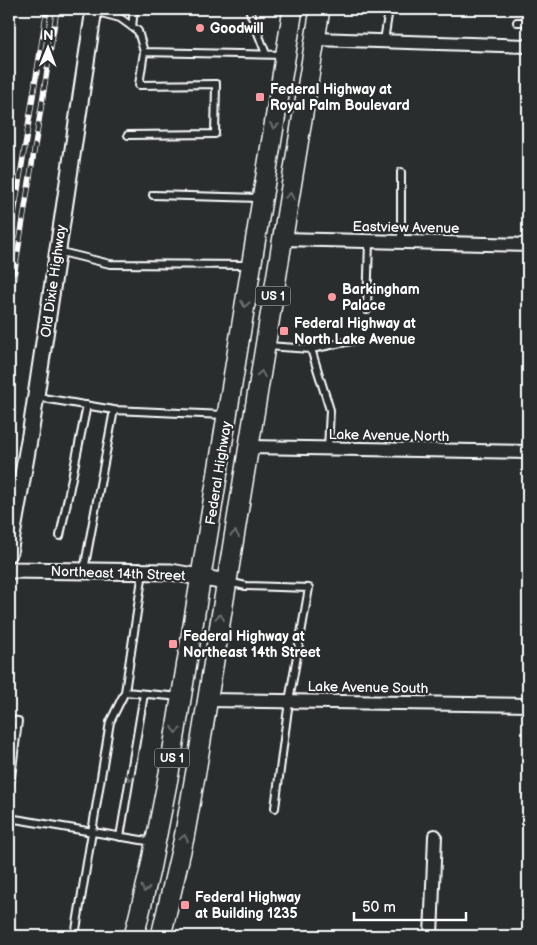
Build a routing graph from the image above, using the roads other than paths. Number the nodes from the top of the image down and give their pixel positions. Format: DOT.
graph roads {
  1 [pos="134,9"];
  2 [pos="250,9"];
  3 [pos="293,9"];
  4 [pos="320,9"];
  5 [pos="389,9"];
  6 [pos="94,10"];
  7 [pos="517,22"];
  8 [pos="528,22"];
  9 [pos="132,27"];
  10 [pos="315,38"];
  11 [pos="384,41"];
  12 [pos="528,46"];
  13 [pos="144,52"];
  14 [pos="266,54"];
  15 [pos="286,55"];
  16 [pos="128,135"];
  17 [pos="401,172"];
  18 [pos="153,195"];
  19 [pos="262,198"];
  20 [pos="283,238"];
  21 [pos="369,241"];
  22 [pos="401,242"];
  23 [pos="528,245"];
  24 [pos="57,251"];
  25 [pos="252,265"];
  26 [pos="367,310"];
  27 [pos="356,340"];
  28 [pos="265,346"];
  29 [pos="311,349"];
  30 [pos="36,397"];
  31 [pos="87,406"];
  32 [pos="114,410"];
  33 [pos="228,416"];
  34 [pos="249,447"];
  35 [pos="328,449"];
  36 [pos="528,452"];
  37 [pos="60,536"];
  38 [pos="9,553"];
  39 [pos="9,570"];
  40 [pos="84,571"];
  41 [pos="143,572"];
  42 [pos="202,578"];
  43 [pos="226,582"];
  44 [pos="124,692"];
  45 [pos="144,694"];
  46 [pos="182,697"];
  47 [pos="208,700"];
  48 [pos="289,701"];
  49 [pos="528,704"];
  50 [pos="9,720"];
  51 [pos="9,793"];
  52 [pos="274,808"];
  53 [pos="9,818"];
  54 [pos="92,832"];
  55 [pos="120,836"];
  56 [pos="434,836"];
  57 [pos="155,843"];
  58 [pos="75,936"];
  59 [pos="134,936"];
  60 [pos="161,936"];
  61 [pos="430,936"];
  1 -- 9 [label="lane"];
  2 -- 14 [label="lane"];
  3 -- 15 [label="main road, Federal Highway / US 1"];
  4 -- 10 [label="main road, Federal Highway / US 1"];
  5 -- 11 [label="lane"];
  6 -- 9 [label="lane"];
  6 -- 24 [label="street, Old Dixie Highway"];
  7 -- 8 [label="lane"];
  9 -- 13 [label="lane"];
  10 -- 11 [label="street"];
  20 -- 10 [label="main road, Federal Highway / US 1, one-way"];
  11 -- 12 [label="street"];
  13 -- 14 [label="lane"];
  13 -- 16 [label="lane"];
  14 -- 15 [label="lane"];
  15 -- 19 [label="main road, Federal Highway / US 1, one-way"];
  17 -- 22 [label="lane"];
  18 -- 19 [label="lane"];
  19 -- 20 [label="main road"];
  19 -- 25 [label="main road, Federal Highway / US 1"];
  20 -- 21 [label="street, Eastview Avenue"];
  20 -- 28 [label="main road, Federal Highway / US 1"];
  21 -- 22 [label="street, Eastview Avenue"];
  21 -- 26 [label="lane"];
  22 -- 23 [label="street, Eastview Avenue"];
  24 -- 25 [label="lane"];
  24 -- 30 [label="street, Old Dixie Highway"];
  25 -- 33 [label="main road, Federal Highway / US 1, one-way"];
  27 -- 29 [label="lane"];
  28 -- 29 [label="lane"];
  34 -- 28 [label="main road, Federal Highway / US 1, one-way"];
  29 -- 35 [label="lane"];
  30 -- 31 [label="lane"];
  30 -- 38 [label="street, Old Dixie Highway"];
  31 -- 32 [label="lane"];
  31 -- 37 [label="lane"];
  32 -- 33 [label="lane"];
  32 -- 40 [label="lane"];
  33 -- 42 [label="main road, Federal Highway / US 1"];
  34 -- 35 [label="street, Lake Avenue North"];
  43 -- 34 [label="main road, Federal Highway / US 1, one-way"];
  35 -- 36 [label="street, Lake Avenue North"];
  39 -- 40 [label="street, Northeast 14th Street"];
  40 -- 41 [label="street, Northeast 14th Street"];
  41 -- 42 [label="street, Northeast 14th Street"];
  41 -- 44 [label="lane"];
  42 -- 43 [label="street, Northeast 14th Street"];
  42 -- 46 [label="main road, Federal Highway / US 1"];
  47 -- 43 [label="main road, Federal Highway / US 1, one-way"];
  43 -- 48 [label="lane"];
  44 -- 45 [label="lane"];
  44 -- 54 [label="lane"];
  45 -- 46 [label="lane"];
  45 -- 55 [label="lane, one-way"];
  46 -- 57 [label="main road, Federal Highway / US 1, one-way"];
  47 -- 48 [label="street, Lake Avenue South"];
  60 -- 47 [label="main road, Federal Highway / US 1, one-way"];
  48 -- 49 [label="street, Lake Avenue South"];
  48 -- 52 [label="lane"];
  50 -- 51 [label="lane"];
  53 -- 54 [label="lane"];
  54 -- 55 [label="lane"];
  54 -- 58 [label="lane"];
  55 -- 57 [label="lane"];
  56 -- 61 [label="street"];
  57 -- 59 [label="main road, Federal Highway / US 1, one-way"];
}
